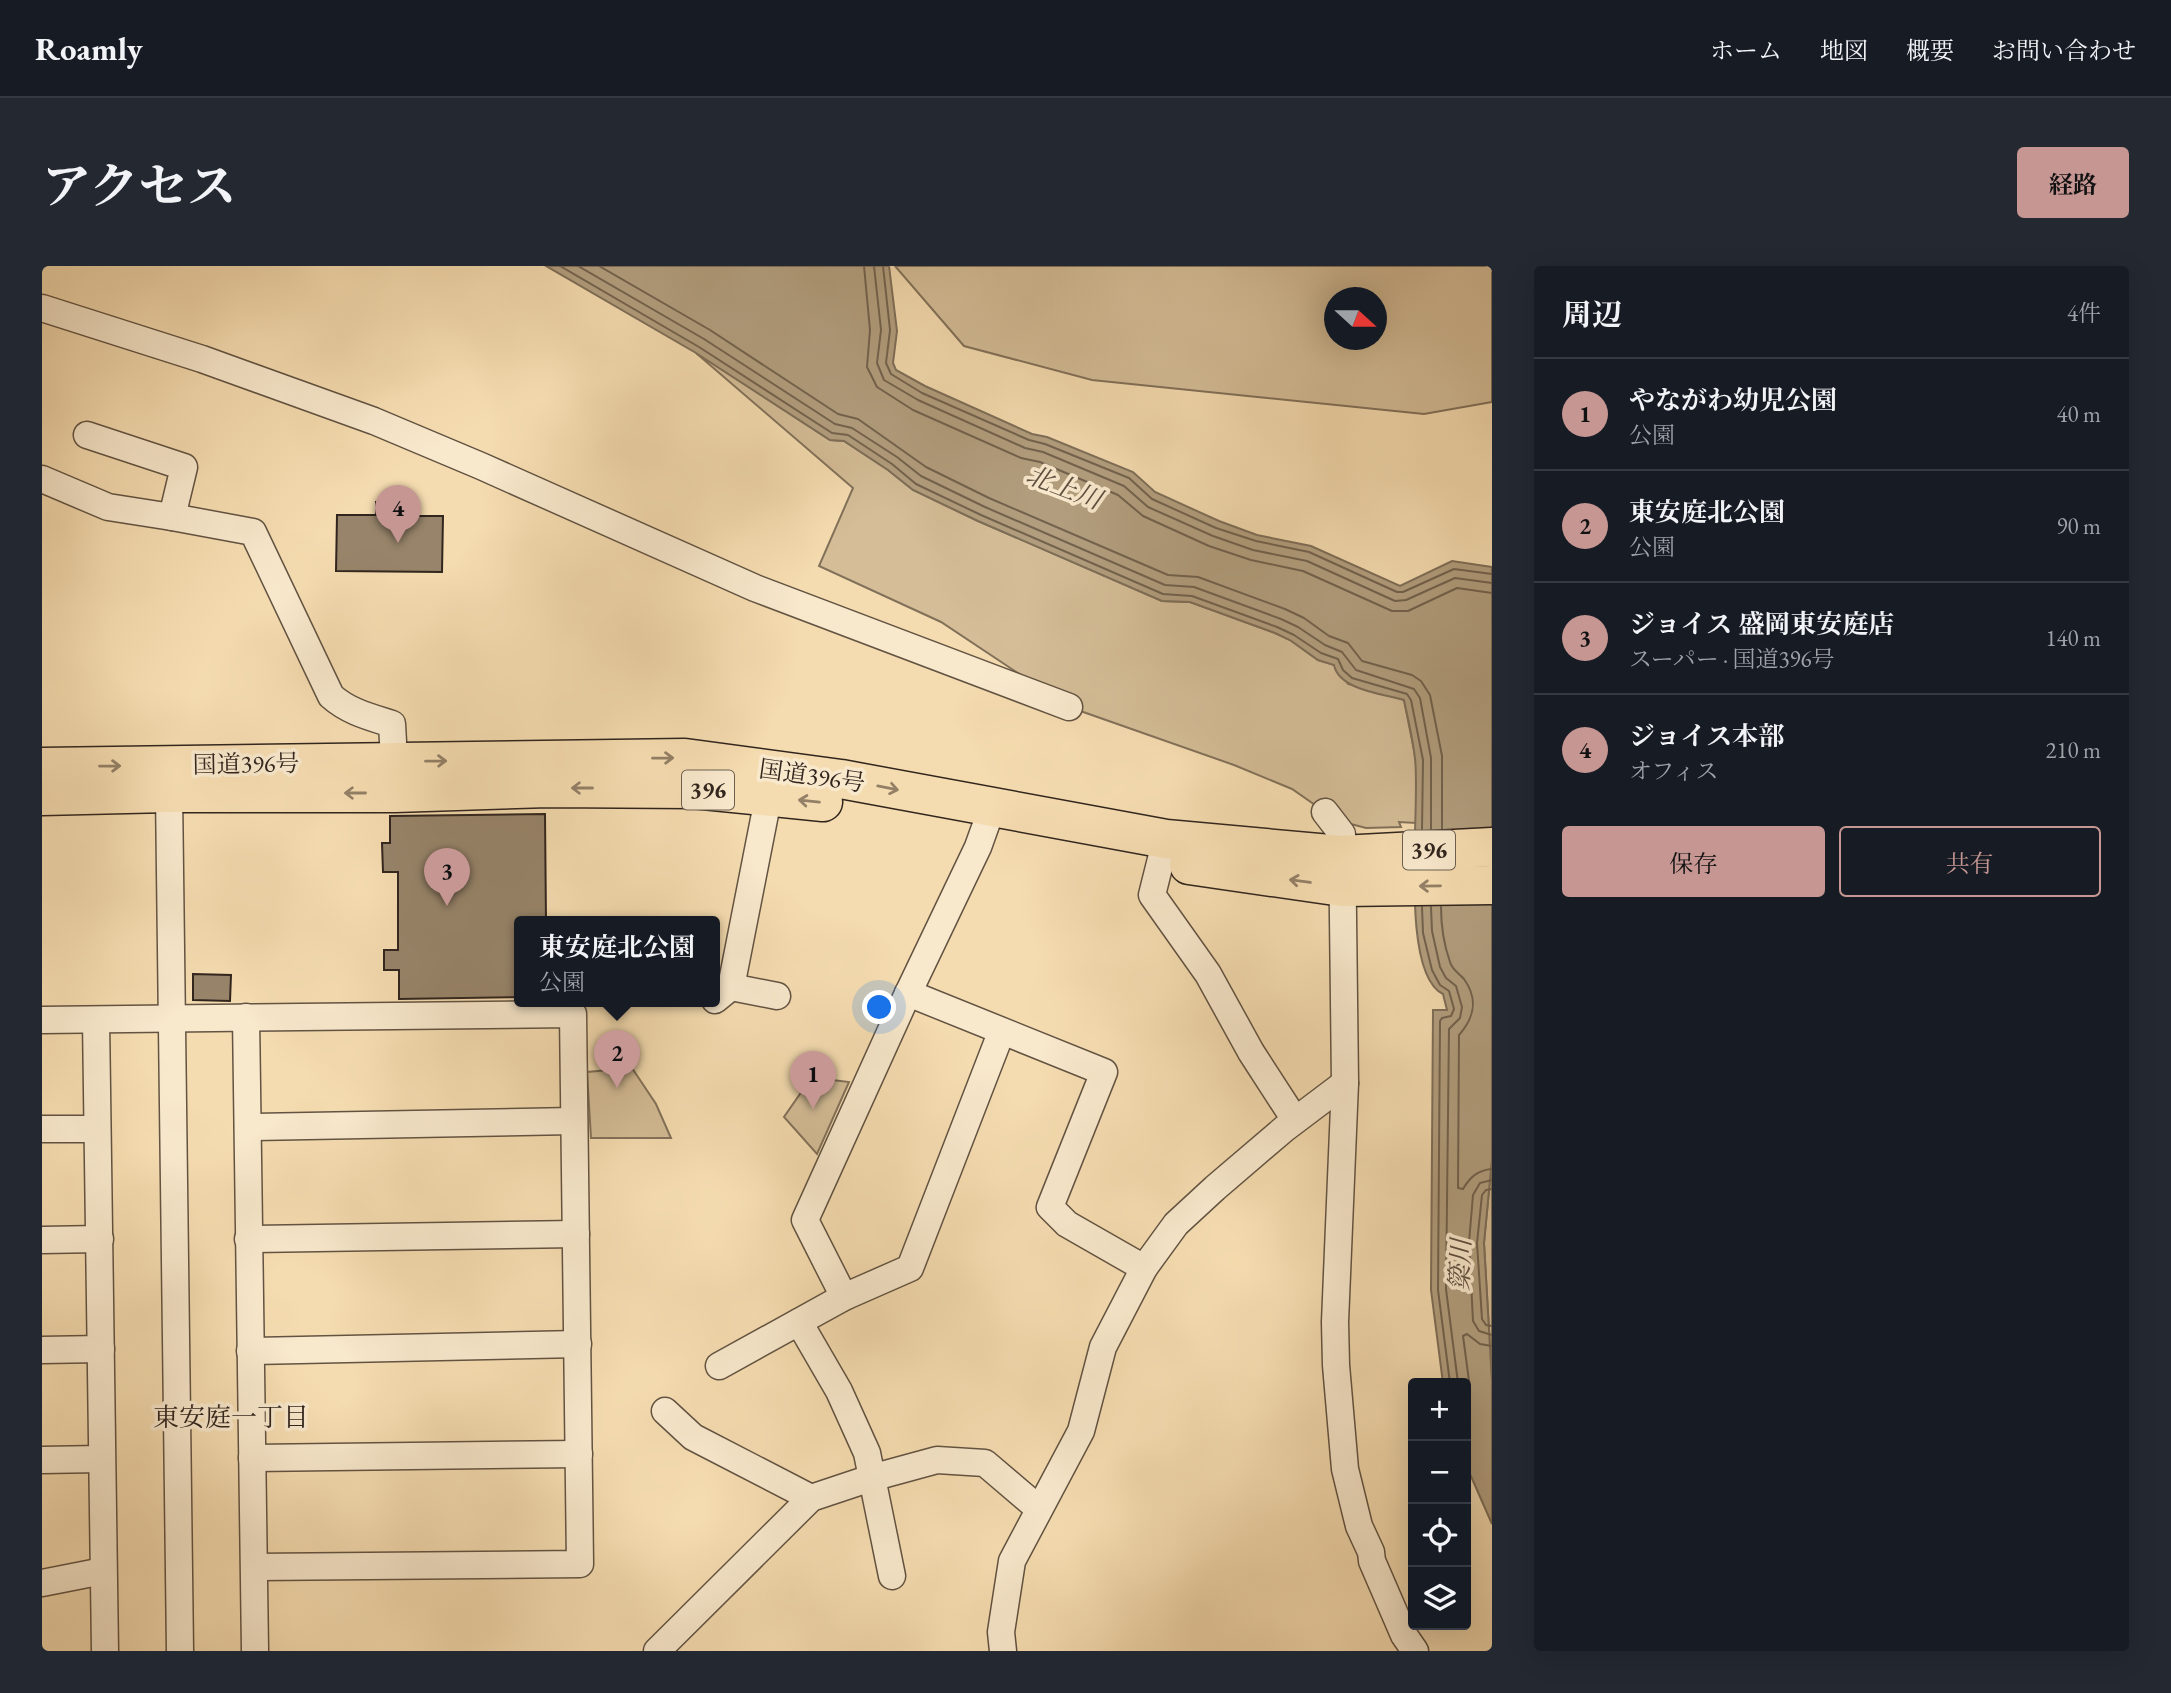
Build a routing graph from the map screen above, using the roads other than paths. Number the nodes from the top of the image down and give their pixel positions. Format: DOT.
graph roads {
  1 [pos="42,308"];
  2 [pos="87,435"];
  3 [pos="42,479"];
  4 [pos="172,517"];
  5 [pos="1069,706"];
  6 [pos="42,767"];
  7 [pos="395,777"];
  8 [pos="775,784"];
  9 [pos="169,793"];
  10 [pos="42,796"];
  11 [pos="1325,812"];
  12 [pos="988,820"];
  13 [pos="1492,847"];
  14 [pos="1164,850"];
  15 [pos="1354,871"];
  16 [pos="1492,885"];
  17 [pos="720,991"];
  18 [pos="908,993"];
  19 [pos="777,996"];
  20 [pos="720,1002"];
  21 [pos="246,1017"];
  22 [pos="171,1018"];
  23 [pos="42,1020"];
  24 [pos="96,1020"];
  25 [pos="1001,1033"];
  26 [pos="1345,1083"];
  27 [pos="1295,1120"];
  28 [pos="573,1121"];
  29 [pos="248,1127"];
  30 [pos="42,1129"];
  31 [pos="97,1129"];
  32 [pos="576,1234"];
  33 [pos="100,1239"];
  34 [pos="248,1239"];
  35 [pos="42,1240"];
  36 [pos="1144,1268"];
  37 [pos="844,1297"];
  38 [pos="799,1322"];
  39 [pos="578,1344"];
  40 [pos="101,1349"];
  41 [pos="42,1350"];
  42 [pos="250,1351"];
  43 [pos="719,1366"];
  44 [pos="665,1411"];
  45 [pos="579,1454"];
  46 [pos="252,1458"];
  47 [pos="101,1459"];
  48 [pos="42,1460"];
  49 [pos="871,1478"];
  50 [pos="811,1499"];
  51 [pos="1039,1509"];
  52 [pos="255,1567"];
  53 [pos="103,1571"];
  54 [pos="892,1576"];
  55 [pos="42,1583"];
  56 [pos="105,1651"];
  57 [pos="180,1651"];
  58 [pos="255,1651"];
  59 [pos="657,1651"];
  60 [pos="1003,1651"];
  61 [pos="1415,1651"];
  1 -- 5 [label="street"];
  2 -- 4 [label="street"];
  3 -- 4 [label="street"];
  4 -- 7 [label="street"];
  6 -- 7 [label="highway, 国道396号 / 396, one-way"];
  7 -- 8 [label="highway, 国道396号 / 396"];
  7 -- 9 [label="highway, 国道396号 / 396, one-way"];
  8 -- 12 [label="highway, 国道396号 / 396"];
  8 -- 17 [label="street"];
  9 -- 10 [label="highway, 国道396号 / 396"];
  9 -- 22 [label="street"];
  11 -- 15 [label="street"];
  12 -- 14 [label="highway, 国道396号 / 396"];
  12 -- 18 [label="street"];
  13 -- 15 [label="highway, 国道396号 / 396"];
  14 -- 15 [label="highway, 国道396号 / 396"];
  14 -- 27 [label="street"];
  16 -- 15 [label="highway, 国道396号 / 396, one-way"];
  15 -- 26 [label="street"];
  18 -- 25 [label="street"];
  18 -- 37 [label="street"];
  19 -- 20 [label="street"];
  21 -- 22 [label="street"];
  21 -- 28 [label="street"];
  21 -- 29 [label="street"];
  22 -- 24 [label="street"];
  22 -- 57 [label="street"];
  23 -- 24 [label="street"];
  24 -- 31 [label="street"];
  25 -- 36 [label="street"];
  25 -- 37 [label="street"];
  26 -- 27 [label="street"];
  26 -- 61 [label="street"];
  27 -- 36 [label="street"];
  28 -- 29 [label="street"];
  28 -- 32 [label="street"];
  29 -- 34 [label="street"];
  30 -- 31 [label="street"];
  31 -- 33 [label="street"];
  32 -- 34 [label="street"];
  32 -- 39 [label="street"];
  33 -- 35 [label="street"];
  33 -- 40 [label="street"];
  34 -- 42 [label="street"];
  36 -- 51 [label="street"];
  37 -- 38 [label="street"];
  38 -- 43 [label="street"];
  38 -- 49 [label="street"];
  39 -- 42 [label="street"];
  39 -- 45 [label="street"];
  40 -- 41 [label="street"];
  40 -- 47 [label="street"];
  42 -- 46 [label="street"];
  44 -- 50 [label="street"];
  45 -- 46 [label="street"];
  45 -- 52 [label="street"];
  46 -- 52 [label="street"];
  47 -- 48 [label="street"];
  47 -- 53 [label="street"];
  49 -- 50 [label="street"];
  49 -- 51 [label="street"];
  49 -- 54 [label="street"];
  50 -- 59 [label="street"];
  51 -- 60 [label="street"];
  52 -- 58 [label="street"];
  53 -- 55 [label="street"];
  53 -- 56 [label="street"];
}
